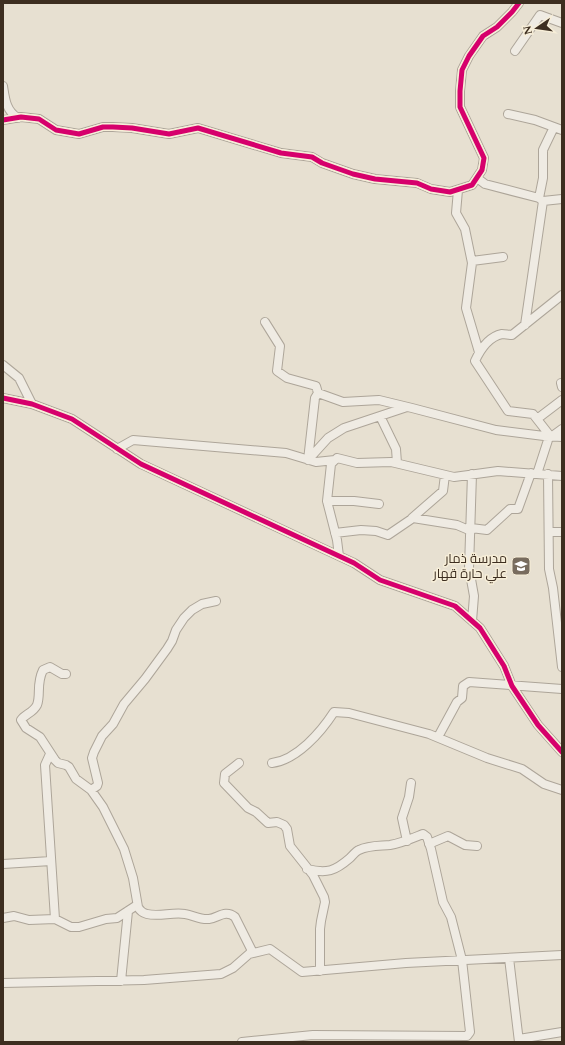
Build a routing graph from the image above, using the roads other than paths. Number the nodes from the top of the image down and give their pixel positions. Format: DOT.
graph roads {
  1 [pos="519,3"];
  2 [pos="562,23"];
  3 [pos="515,51"];
  4 [pos="3,86"];
  5 [pos="508,114"];
  6 [pos="18,118"];
  7 [pos="3,120"];
  8 [pos="554,127"];
  9 [pos="562,130"];
  10 [pos="477,178"];
  11 [pos="458,190"];
  12 [pos="541,199"];
  13 [pos="562,199"];
  14 [pos="503,257"];
  15 [pos="472,261"];
  16 [pos="562,296"];
  17 [pos="265,322"];
  18 [pos="525,325"];
  19 [pos="479,352"];
  20 [pos="3,365"];
  21 [pos="318,393"];
  22 [pos="3,398"];
  23 [pos="562,400"];
  24 [pos="32,404"];
  25 [pos="408,407"];
  26 [pos="380,416"];
  27 [pos="537,419"];
  28 [pos="562,429"];
  29 [pos="550,437"];
  30 [pos="562,437"];
  31 [pos="117,448"];
  32 [pos="308,460"];
  33 [pos="335,460"];
  34 [pos="397,464"];
  35 [pos="534,473"];
  36 [pos="445,474"];
  37 [pos="472,474"];
  38 [pos="548,474"];
  39 [pos="562,476"];
  40 [pos="327,501"];
  41 [pos="380,504"];
  42 [pos="412,518"];
  43 [pos="471,530"];
  44 [pos="549,532"];
  45 [pos="562,532"];
  46 [pos="335,533"];
  47 [pos="339,556"];
  48 [pos="216,601"];
  49 [pos="472,621"];
  50 [pos="560,638"];
  51 [pos="562,667"];
  52 [pos="66,674"];
  53 [pos="512,686"];
  54 [pos="562,689"];
  55 [pos="438,737"];
  56 [pos="562,752"];
  57 [pos="50,754"];
  58 [pos="239,762"];
  59 [pos="272,763"];
  60 [pos="411,783"];
  61 [pos="91,790"];
  62 [pos="562,790"];
  63 [pos="407,841"];
  64 [pos="429,844"];
  65 [pos="477,846"];
  66 [pos="51,861"];
  67 [pos="3,864"];
  68 [pos="307,869"];
  69 [pos="137,904"];
  70 [pos="128,911"];
  71 [pos="3,918"];
  72 [pos="55,919"];
  73 [pos="253,953"];
  74 [pos="562,955"];
  75 [pos="509,958"];
  76 [pos="462,960"];
  77 [pos="320,971"];
  78 [pos="121,980"];
  79 [pos="3,983"];
  80 [pos="562,1032"];
  81 [pos="404,1039"];
  82 [pos="460,1039"];
  83 [pos="260,1041"];
  84 [pos="519,1041"];
  85 [pos="242,1042"];
  1 -- 10 [label="street"];
  2 -- 3 [label="street"];
  4 -- 6 [label="street"];
  5 -- 8 [label="street"];
  6 -- 7 [label="street"];
  6 -- 11 [label="street"];
  8 -- 9 [label="street"];
  8 -- 12 [label="street"];
  10 -- 11 [label="street"];
  10 -- 12 [label="street"];
  11 -- 15 [label="street"];
  12 -- 13 [label="street"];
  12 -- 18 [label="street"];
  14 -- 15 [label="street"];
  15 -- 19 [label="street"];
  16 -- 18 [label="street"];
  17 -- 21 [label="street"];
  18 -- 19 [label="street"];
  19 -- 27 [label="street"];
  20 -- 24 [label="street"];
  21 -- 25 [label="street"];
  21 -- 32 [label="street"];
  22 -- 24 [label="street"];
  23 -- 27 [label="street"];
  24 -- 31 [label="street"];
  25 -- 26 [label="street"];
  25 -- 29 [label="street"];
  26 -- 32 [label="street"];
  26 -- 34 [label="street"];
  27 -- 29 [label="street"];
  28 -- 29 [label="street"];
  29 -- 30 [label="street"];
  29 -- 35 [label="street"];
  31 -- 32 [label="street"];
  31 -- 47 [label="street"];
  32 -- 33 [label="street"];
  33 -- 34 [label="street"];
  33 -- 40 [label="street"];
  34 -- 36 [label="street"];
  35 -- 37 [label="street"];
  35 -- 38 [label="street"];
  35 -- 43 [label="street"];
  36 -- 37 [label="street"];
  36 -- 42 [label="street"];
  37 -- 43 [label="street"];
  38 -- 39 [label="street"];
  38 -- 44 [label="street"];
  40 -- 41 [label="street"];
  40 -- 46 [label="street"];
  42 -- 43 [label="street"];
  42 -- 46 [label="street"];
  43 -- 49 [label="street"];
  44 -- 45 [label="street"];
  44 -- 50 [label="street"];
  46 -- 47 [label="street"];
  47 -- 49 [label="street"];
  48 -- 61 [label="street"];
  49 -- 53 [label="street"];
  50 -- 51 [label="street"];
  52 -- 57 [label="street"];
  53 -- 54 [label="street"];
  53 -- 55 [label="street"];
  53 -- 56 [label="street"];
  55 -- 59 [label="street"];
  55 -- 62 [label="street"];
  57 -- 61 [label="street"];
  57 -- 66 [label="street"];
  58 -- 68 [label="street"];
  60 -- 63 [label="street"];
  61 -- 69 [label="street"];
  63 -- 64 [label="street"];
  63 -- 68 [label="street"];
  64 -- 65 [label="street"];
  64 -- 76 [label="street"];
  66 -- 67 [label="street"];
  66 -- 72 [label="street"];
  68 -- 77 [label="street"];
  69 -- 70 [label="street"];
  69 -- 73 [label="street"];
  70 -- 72 [label="street"];
  70 -- 78 [label="street"];
  71 -- 72 [label="street"];
  73 -- 77 [label="street"];
  73 -- 78 [label="street"];
  74 -- 75 [label="street"];
  75 -- 76 [label="street"];
  75 -- 84 [label="street"];
  76 -- 77 [label="street"];
  76 -- 82 [label="street"];
  78 -- 79 [label="street"];
  80 -- 84 [label="street"];
  81 -- 82 [label="street"];
  81 -- 83 [label="street"];
  83 -- 85 [label="street"];
}
